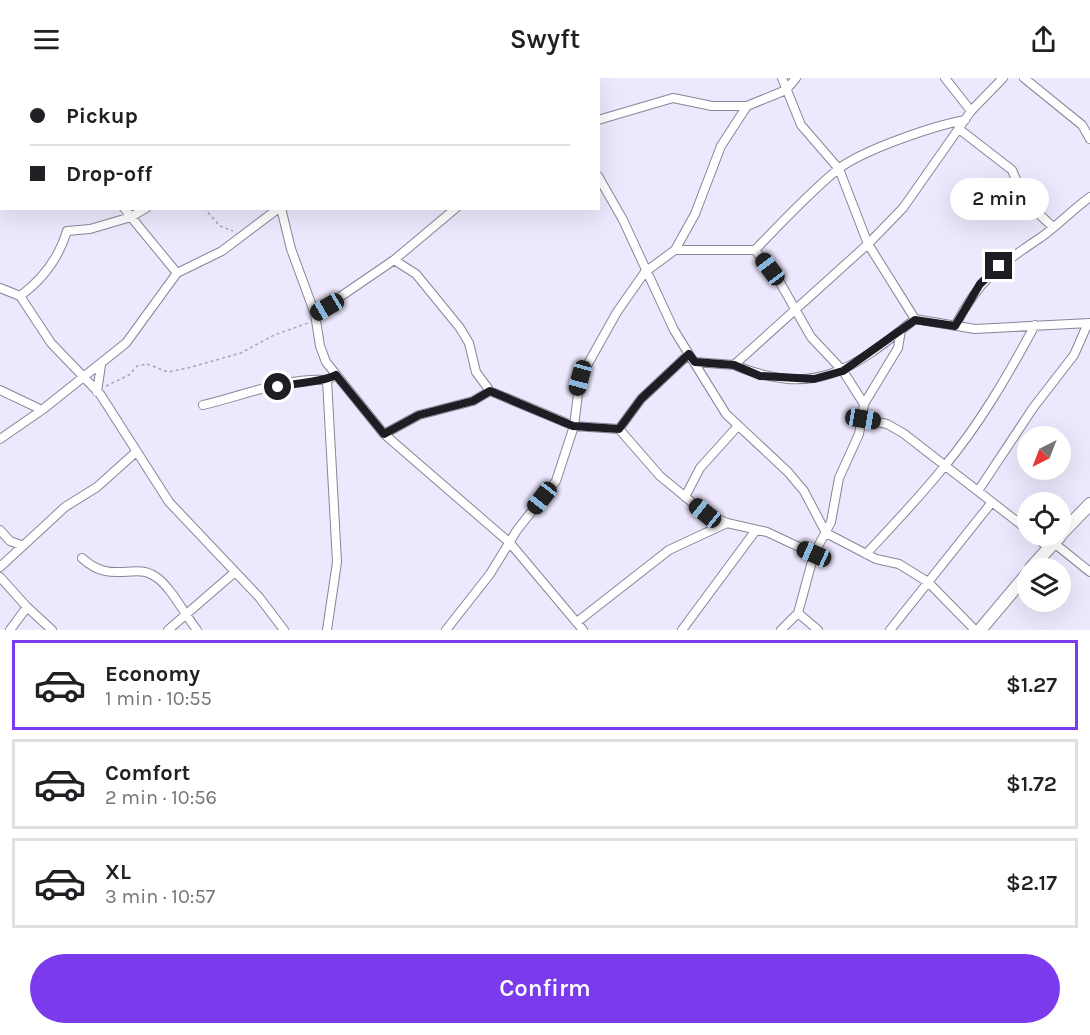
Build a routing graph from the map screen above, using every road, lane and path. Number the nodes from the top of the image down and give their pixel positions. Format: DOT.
graph roads {
  1 [pos="782,78"];
  2 [pos="796,78"];
  3 [pos="945,78"];
  4 [pos="1003,78"];
  5 [pos="1024,78"];
  6 [pos="786,90"];
  7 [pos="747,106"];
  8 [pos="971,111"];
  9 [pos="600,119"];
  10 [pos="965,120"];
  11 [pos="1090,121"];
  12 [pos="1082,125"];
  13 [pos="960,129"];
  14 [pos="1090,139"];
  15 [pos="839,169"];
  16 [pos="600,180"];
  17 [pos="1090,197"];
  18 [pos="126,210"];
  19 [pos="143,210"];
  20 [pos="206,210"];
  21 [pos="277,210"];
  22 [pos="281,210"];
  23 [pos="454,210"];
  24 [pos="131,217"];
  25 [pos="1053,227"];
  26 [pos="246,234"];
  27 [pos="868,244"];
  28 [pos="675,250"];
  29 [pos="755,250"];
  30 [pos="394,260"];
  31 [pos="645,272"];
  32 [pos="177,273"];
  33 [pos="0,288"];
  34 [pos="20,296"];
  35 [pos="794,310"];
  36 [pos="315,314"];
  37 [pos="915,320"];
  38 [pos="1089,323"];
  39 [pos="1035,325"];
  40 [pos="955,326"];
  41 [pos="901,330"];
  42 [pos="689,354"];
  43 [pos="695,362"];
  44 [pos="101,365"];
  45 [pos="734,365"];
  46 [pos="843,371"];
  47 [pos="83,375"];
  48 [pos="336,375"];
  49 [pos="327,380"];
  50 [pos="0,390"];
  51 [pos="490,391"];
  52 [pos="99,393"];
  53 [pos="203,405"];
  54 [pos="864,405"];
  55 [pos="42,410"];
  56 [pos="863,419"];
  57 [pos="573,426"];
  58 [pos="737,427"];
  59 [pos="619,429"];
  60 [pos="384,434"];
  61 [pos="0,439"];
  62 [pos="136,452"];
  63 [pos="944,468"];
  64 [pos="978,491"];
  65 [pos="685,497"];
  66 [pos="992,502"];
  67 [pos="1090,504"];
  68 [pos="1017,521"];
  69 [pos="727,523"];
  70 [pos="1071,524"];
  71 [pos="0,530"];
  72 [pos="756,530"];
  73 [pos="826,532"];
  74 [pos="510,543"];
  75 [pos="21,545"];
  76 [pos="1051,546"];
  77 [pos="1062,546"];
  78 [pos="814,554"];
  79 [pos="866,554"];
  80 [pos="82,558"];
  81 [pos="1040,558"];
  82 [pos="0,567"];
  83 [pos="235,572"];
  84 [pos="1090,572"];
  85 [pos="0,577"];
  86 [pos="928,582"];
  87 [pos="1017,586"];
  88 [pos="27,607"];
  89 [pos="798,613"];
  90 [pos="185,615"];
  91 [pos="576,622"];
  92 [pos="10,630"];
  93 [pos="52,630"];
  94 [pos="168,630"];
  95 [pos="197,630"];
  96 [pos="284,630"];
  97 [pos="327,630"];
  98 [pos="446,630"];
  99 [pos="583,630"];
  100 [pos="682,630"];
  101 [pos="781,630"];
  102 [pos="818,630"];
  103 [pos="890,630"];
  104 [pos="975,630"];
  105 [pos="980,630"];
  1 -- 6 [label="street"];
  2 -- 6 [label="street"];
  3 -- 8 [label="street"];
  4 -- 8 [label="street"];
  5 -- 12 [label="street"];
  6 -- 7 [label="street"];
  6 -- 15 [label="street"];
  7 -- 9 [label="street"];
  7 -- 28 [label="street"];
  8 -- 10 [label="street"];
  10 -- 13 [label="street"];
  10 -- 15 [label="street"];
  11 -- 12 [label="street"];
  12 -- 14 [label="street"];
  13 -- 25 [label="street"];
  13 -- 27 [label="street"];
  15 -- 27 [label="street"];
  15 -- 29 [label="street"];
  16 -- 31 [label="street"];
  17 -- 25 [label="street"];
  18 -- 24 [label="street"];
  19 -- 24 [label="street"];
  20 -- 26 [label="path"];
  21 -- 26 [label="street"];
  22 -- 36 [label="street"];
  23 -- 30 [label="street"];
  24 -- 32 [label="street"];
  24 -- 34 [label="street"];
  25 -- 40 [label="street"];
  26 -- 32 [label="street"];
  27 -- 35 [label="street"];
  27 -- 37 [label="street"];
  28 -- 29 [label="street"];
  28 -- 31 [label="street"];
  29 -- 35 [label="street"];
  30 -- 36 [label="street"];
  30 -- 51 [label="street"];
  31 -- 42 [label="street"];
  31 -- 57 [label="street"];
  32 -- 44 [label="street"];
  33 -- 34 [label="street"];
  34 -- 47 [label="street"];
  35 -- 45 [label="street"];
  35 -- 46 [label="street"];
  36 -- 48 [label="street"];
  36 -- 52 [label="path"];
  37 -- 40 [label="street"];
  37 -- 41 [label="street"];
  38 -- 39 [label="street"];
  38 -- 64 [label="street"];
  39 -- 40 [label="street"];
  39 -- 63 [label="street"];
  41 -- 46 [label="street"];
  41 -- 54 [label="street"];
  42 -- 43 [label="street"];
  42 -- 59 [label="street"];
  43 -- 45 [label="street"];
  43 -- 58 [label="street"];
  44 -- 47 [label="street"];
  44 -- 52 [label="street"];
  45 -- 46 [label="street"];
  46 -- 54 [label="street"];
  47 -- 52 [label="street"];
  47 -- 55 [label="street"];
  48 -- 49 [label="street"];
  48 -- 60 [label="street"];
  49 -- 53 [label="street"];
  49 -- 97 [label="street"];
  50 -- 55 [label="street"];
  51 -- 57 [label="street"];
  51 -- 60 [label="street"];
  52 -- 62 [label="street"];
  54 -- 56 [label="street"];
  55 -- 61 [label="street"];
  56 -- 63 [label="street"];
  56 -- 73 [label="street"];
  57 -- 59 [label="street"];
  57 -- 74 [label="street"];
  58 -- 65 [label="street"];
  58 -- 73 [label="street"];
  59 -- 65 [label="street"];
  60 -- 74 [label="street"];
  62 -- 75 [label="street"];
  62 -- 83 [label="street"];
  63 -- 64 [label="street"];
  63 -- 79 [label="street"];
  64 -- 66 [label="street"];
  65 -- 69 [label="street"];
  66 -- 68 [label="street"];
  66 -- 86 [label="street"];
  67 -- 70 [label="street"];
  69 -- 72 [label="street"];
  69 -- 91 [label="street"];
  71 -- 75 [label="street"];
  72 -- 78 [label="street"];
  72 -- 100 [label="street"];
  73 -- 78 [label="street"];
  73 -- 79 [label="street"];
  74 -- 91 [label="street"];
  74 -- 98 [label="street"];
  75 -- 82 [label="street"];
  76 -- 81 [label="street"];
  77 -- 84 [label="street"];
  78 -- 89 [label="street"];
  79 -- 86 [label="street"];
  80 -- 90 [label="street"];
  83 -- 90 [label="street"];
  83 -- 96 [label="street"];
  85 -- 88 [label="street"];
  86 -- 103 [label="street"];
  86 -- 104 [label="street"];
  87 -- 105 [label="street"];
  88 -- 92 [label="street"];
  88 -- 93 [label="street"];
  89 -- 101 [label="street"];
  89 -- 102 [label="street"];
  90 -- 94 [label="street"];
  90 -- 95 [label="street"];
  91 -- 99 [label="street"];
}
